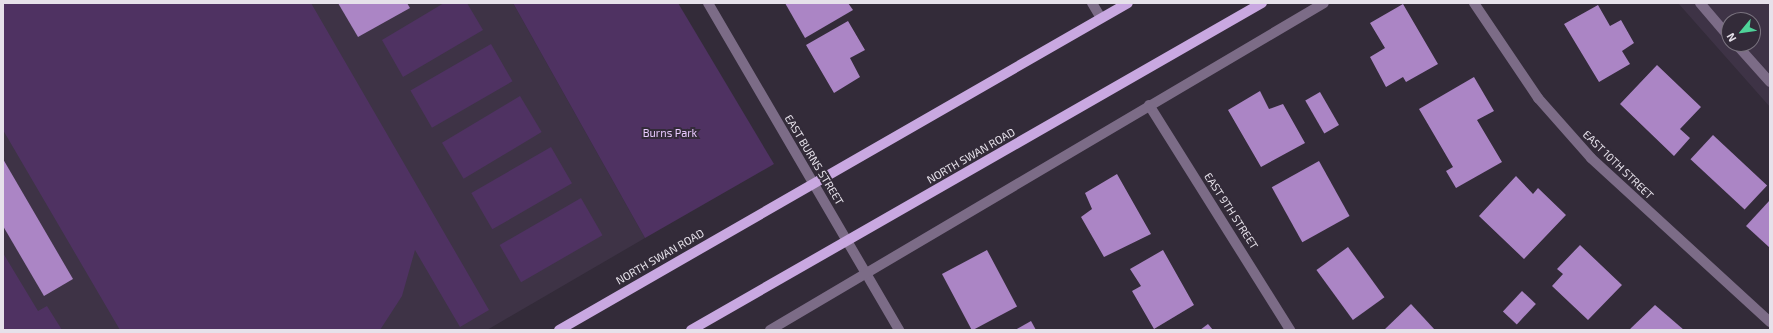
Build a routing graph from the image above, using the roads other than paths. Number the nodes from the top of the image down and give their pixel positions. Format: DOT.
graph roads {
  1 [pos="708,3"];
  2 [pos="1092,3"];
  3 [pos="1128,3"];
  4 [pos="1262,3"];
  5 [pos="1324,3"];
  6 [pos="1474,3"];
  7 [pos="1700,3"];
  8 [pos="1101,18"];
  9 [pos="1721,27"];
  10 [pos="1744,52"];
  11 [pos="1769,78"];
  12 [pos="1150,105"];
  13 [pos="813,182"];
  14 [pos="847,240"];
  15 [pos="866,275"];
  16 [pos="1770,322"];
  17 [pos="559,330"];
  18 [pos="691,330"];
  19 [pos="770,330"];
  20 [pos="899,330"];
  21 [pos="1290,330"];
  1 -- 13 [label="street, EAST BURNS STREET"];
  2 -- 8 [label="street"];
  3 -- 8 [label="main road, NORTH SWAN ROAD"];
  4 -- 14 [label="main road, NORTH SWAN ROAD"];
  5 -- 12 [label="street"];
  6 -- 16 [label="street, EAST 10TH STREET"];
  7 -- 9 [label="street"];
  8 -- 13 [label="main road, NORTH SWAN ROAD"];
  10 -- 11 [label="street"];
  12 -- 15 [label="street"];
  12 -- 21 [label="street, EAST 9TH STREET"];
  13 -- 14 [label="street, EAST BURNS STREET"];
  13 -- 17 [label="main road, NORTH SWAN ROAD"];
  14 -- 15 [label="street, EAST BURNS STREET"];
  14 -- 18 [label="main road, NORTH SWAN ROAD"];
  15 -- 19 [label="street"];
  15 -- 20 [label="street, EAST BURNS STREET"];
}
